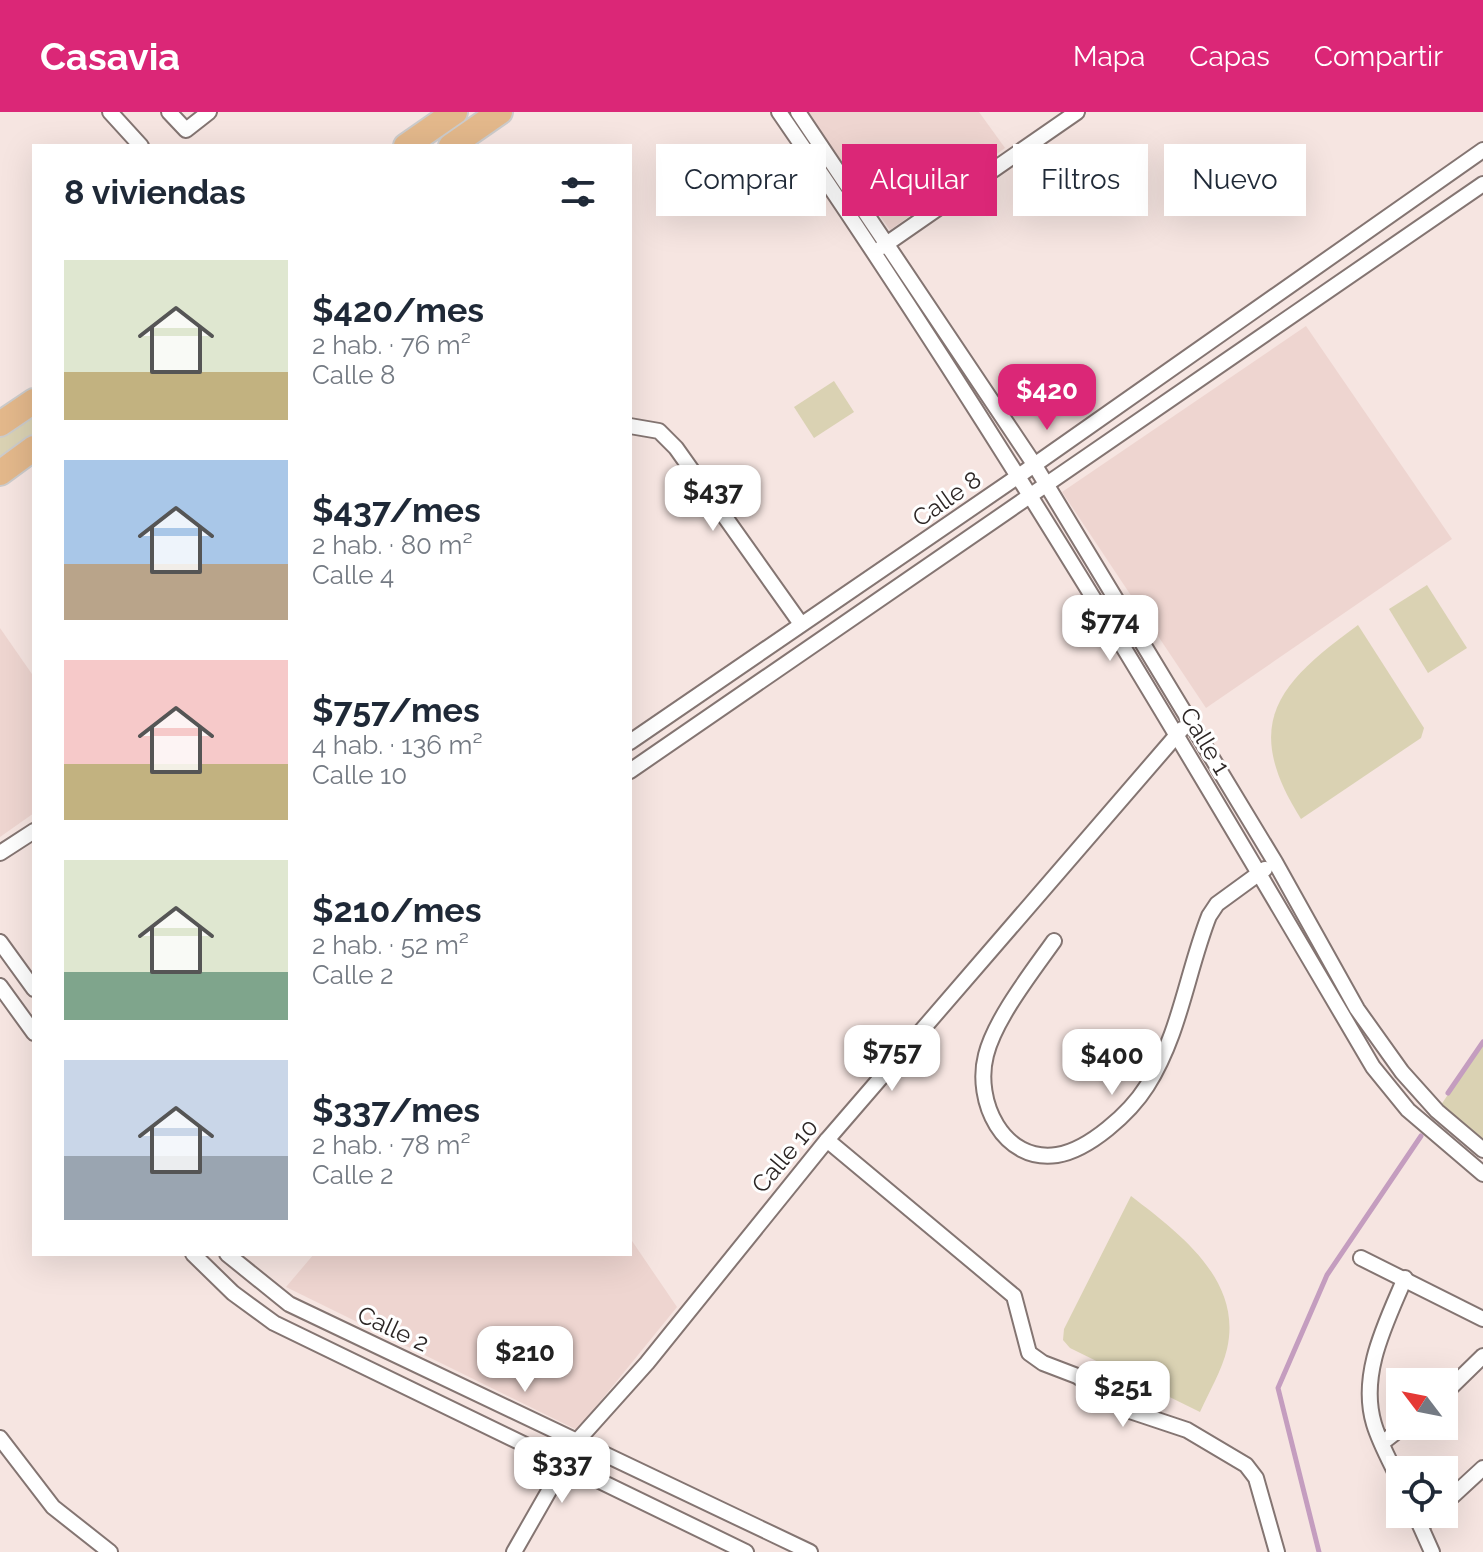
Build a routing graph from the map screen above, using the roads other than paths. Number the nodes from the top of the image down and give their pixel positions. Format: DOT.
graph roads {
  1 [pos="110,112"];
  2 [pos="169,112"];
  3 [pos="209,112"];
  4 [pos="455,112"];
  5 [pos="500,112"];
  6 [pos="779,112"];
  7 [pos="798,112"];
  8 [pos="1077,112"];
  9 [pos="139,144"];
  10 [pos="409,144"];
  11 [pos="454,144"];
  12 [pos="1483,150"];
  13 [pos="1483,184"];
  14 [pos="881,247"];
  15 [pos="32,402"];
  16 [pos="0,424"];
  17 [pos="632,426"];
  18 [pos="32,449"];
  19 [pos="1034,464"];
  20 [pos="0,473"];
  21 [pos="1020,475"];
  22 [pos="1048,486"];
  23 [pos="1031,497"];
  24 [pos="801,624"];
  25 [pos="1189,724"];
  26 [pos="1175,734"];
  27 [pos="632,741"];
  28 [pos="632,770"];
  29 [pos="32,832"];
  30 [pos="0,853"];
  31 [pos="1275,862"];
  32 [pos="1259,873"];
  33 [pos="1054,941"];
  34 [pos="0,942"];
  35 [pos="0,986"];
  36 [pos="32,986"];
  37 [pos="32,1030"];
  38 [pos="827,1140"];
  39 [pos="1483,1150"];
  40 [pos="1483,1174"];
  41 [pos="195,1256"];
  42 [pos="229,1256"];
  43 [pos="1361,1258"];
  44 [pos="1405,1278"];
  45 [pos="1483,1319"];
  46 [pos="1483,1356"];
  47 [pos="1458,1380"];
  48 [pos="0,1438"];
  49 [pos="578,1440"];
  50 [pos="1386,1440"];
  51 [pos="1382,1443"];
  52 [pos="1388,1456"];
  53 [pos="564,1463"];
  54 [pos="1483,1468"];
  55 [pos="1458,1491"];
  56 [pos="1422,1528"];
  57 [pos="110,1552"];
  58 [pos="514,1552"];
  59 [pos="746,1552"];
  60 [pos="810,1552"];
  61 [pos="1277,1552"];
  62 [pos="1432,1552"];
  1 -- 9 [label="street"];
  2 -- 3 [label="street"];
  4 -- 10 [label="main road"];
  5 -- 11 [label="main road"];
  6 -- 14 [label="street, Calle 1"];
  7 -- 14 [label="street, Calle 1"];
  8 -- 14 [label="street"];
  12 -- 19 [label="street, Calle 8"];
  13 -- 22 [label="street, Calle 8"];
  14 -- 19 [label="street, Calle 1"];
  14 -- 21 [label="street, Calle 1"];
  15 -- 16 [label="main road"];
  17 -- 24 [label="street"];
  18 -- 20 [label="main road"];
  19 -- 21 [label="street, Calle 8"];
  19 -- 22 [label="street, Calle 1"];
  21 -- 23 [label="street, Calle 1"];
  21 -- 24 [label="street, Calle 8"];
  22 -- 23 [label="street, Calle 8"];
  22 -- 25 [label="street, Calle 1"];
  23 -- 26 [label="street, Calle 1"];
  23 -- 28 [label="street, Calle 8"];
  24 -- 27 [label="street, Calle 8"];
  25 -- 26 [label="street, Calle 10"];
  25 -- 31 [label="street, Calle 1"];
  26 -- 32 [label="street, Calle 1"];
  26 -- 38 [label="street, Calle 10"];
  29 -- 30 [label="street"];
  31 -- 32 [label="street"];
  31 -- 39 [label="street, Calle 1"];
  32 -- 33 [label="street"];
  32 -- 40 [label="street, Calle 1"];
  34 -- 36 [label="street"];
  35 -- 37 [label="street"];
  38 -- 49 [label="street, Calle 10"];
  38 -- 61 [label="street"];
  41 -- 53 [label="street, Calle 2"];
  42 -- 49 [label="street, Calle 2"];
  43 -- 44 [label="street"];
  44 -- 45 [label="street"];
  44 -- 51 [label="street"];
  46 -- 47 [label="street"];
  48 -- 57 [label="street"];
  49 -- 53 [label="street, Calle 10"];
  49 -- 60 [label="street, Calle 2"];
  50 -- 51 [label="street"];
  51 -- 52 [label="street"];
  53 -- 58 [label="street, Calle 10"];
  53 -- 59 [label="street, Calle 2"];
  54 -- 55 [label="street"];
  56 -- 62 [label="street"];
}
